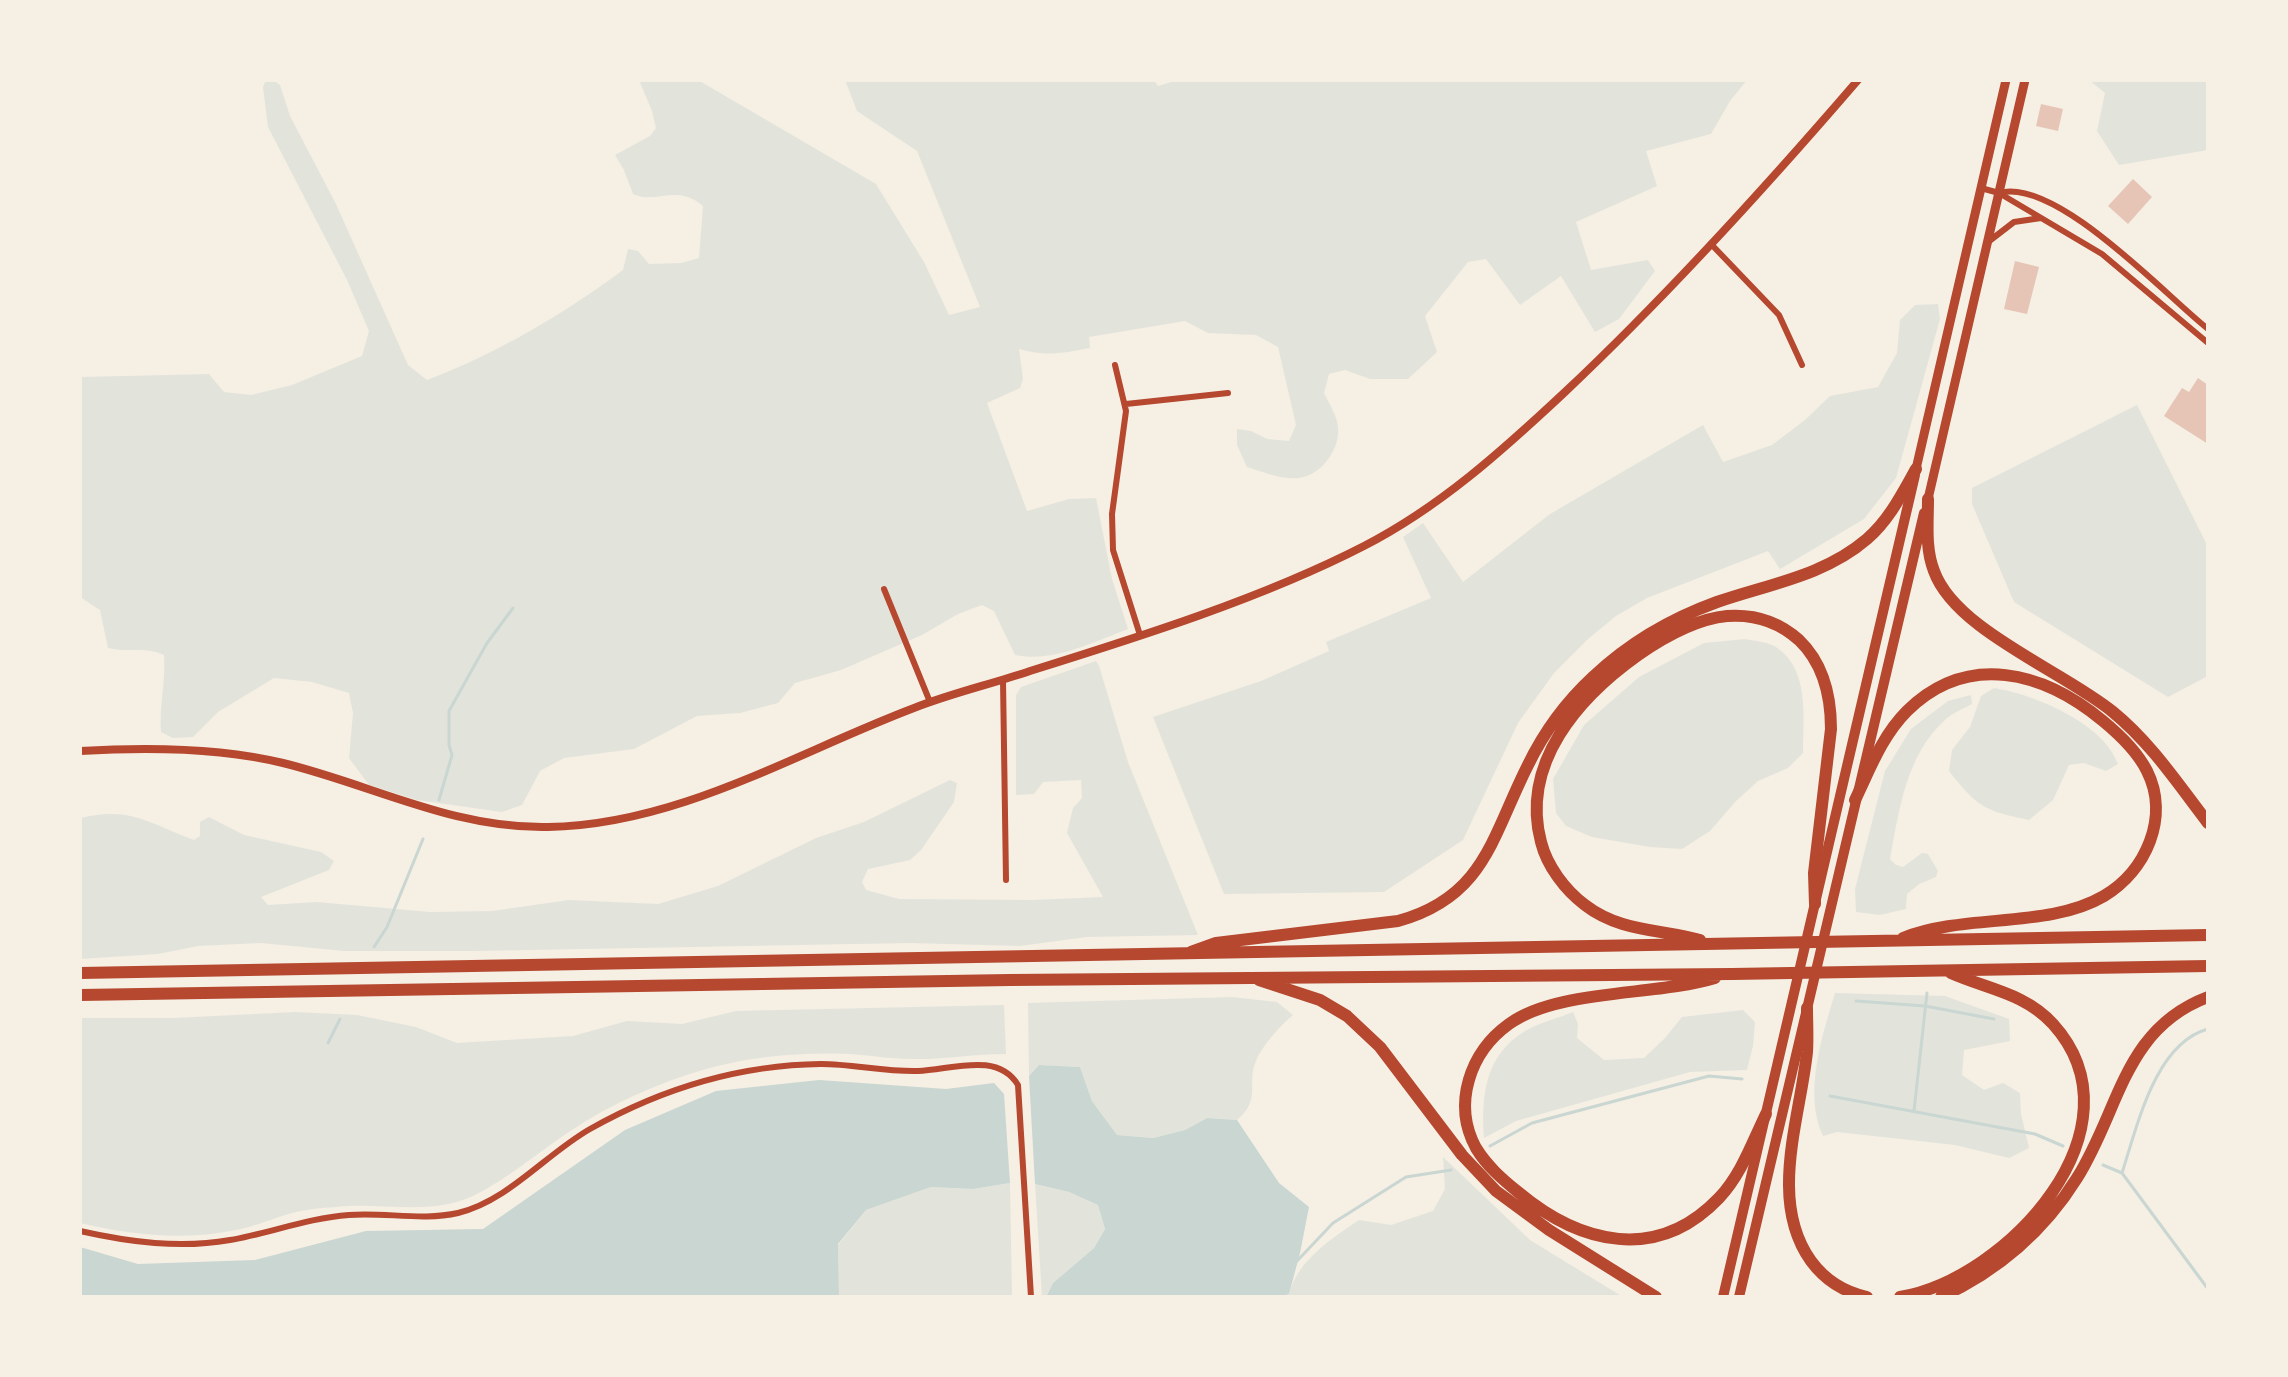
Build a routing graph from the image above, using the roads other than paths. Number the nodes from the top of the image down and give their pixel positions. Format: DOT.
graph roads {
  1 [pos="1858,80"];
  2 [pos="2006,80"];
  3 [pos="2025,80"];
  4 [pos="1981,188"];
  5 [pos="1999,193"];
  6 [pos="2041,218"];
  7 [pos="1988,242"];
  8 [pos="1711,244"];
  9 [pos="2208,329"];
  10 [pos="2208,343"];
  11 [pos="1115,365"];
  12 [pos="1802,365"];
  13 [pos="1228,393"];
  14 [pos="1126,404"];
  15 [pos="1916,469"];
  16 [pos="1928,499"];
  17 [pos="884,589"];
  18 [pos="1140,635"];
  19 [pos="1003,680"];
  20 [pos="930,702"];
  21 [pos="80,751"];
  22 [pos="1855,800"];
  23 [pos="2208,823"];
  24 [pos="1006,880"];
  25 [pos="1815,904"];
  26 [pos="2208,935"];
  27 [pos="1898,941"];
  28 [pos="1715,944"];
  29 [pos="1180,955"];
  30 [pos="2208,966"];
  31 [pos="1944,970"];
  32 [pos="80,973"];
  33 [pos="1732,974"];
  34 [pos="1253,978"];
  35 [pos="80,995"];
  36 [pos="2208,997"];
  37 [pos="1807,1008"];
  38 [pos="1766,1114"];
  39 [pos="80,1231"];
  40 [pos="1031,1297"];
  41 [pos="1656,1297"];
  42 [pos="1723,1297"];
  43 [pos="1739,1297"];
  44 [pos="1867,1297"];
  45 [pos="1900,1297"];
  46 [pos="1941,1297"];
  1 -- 8 [label="street"];
  2 -- 4 [label="main road"];
  3 -- 5 [label="main road"];
  4 -- 5 [label="street"];
  4 -- 15 [label="main road"];
  5 -- 6 [label="street"];
  5 -- 7 [label="main road"];
  5 -- 9 [label="street"];
  6 -- 7 [label="street"];
  6 -- 10 [label="street"];
  7 -- 16 [label="main road"];
  8 -- 12 [label="street"];
  8 -- 18 [label="street"];
  11 -- 14 [label="street"];
  13 -- 14 [label="street"];
  14 -- 18 [label="street"];
  15 -- 25 [label="main road"];
  15 -- 29 [label="highway"];
  16 -- 22 [label="main road"];
  16 -- 23 [label="highway"];
  17 -- 20 [label="street"];
  18 -- 19 [label="street"];
  19 -- 20 [label="street"];
  19 -- 24 [label="street"];
  20 -- 21 [label="street"];
  22 -- 27 [label="highway"];
  22 -- 37 [label="main road"];
  25 -- 28 [label="highway"];
  25 -- 38 [label="main road"];
  26 -- 27 [label="highway"];
  27 -- 28 [label="highway"];
  28 -- 29 [label="highway"];
  29 -- 32 [label="highway"];
  30 -- 31 [label="highway"];
  31 -- 33 [label="highway"];
  31 -- 45 [label="highway"];
  33 -- 34 [label="highway"];
  33 -- 38 [label="highway"];
  34 -- 35 [label="highway"];
  34 -- 41 [label="highway"];
  36 -- 46 [label="highway"];
  37 -- 43 [label="main road"];
  37 -- 44 [label="highway"];
  38 -- 42 [label="main road"];
  39 -- 40 [label="street"];
}
